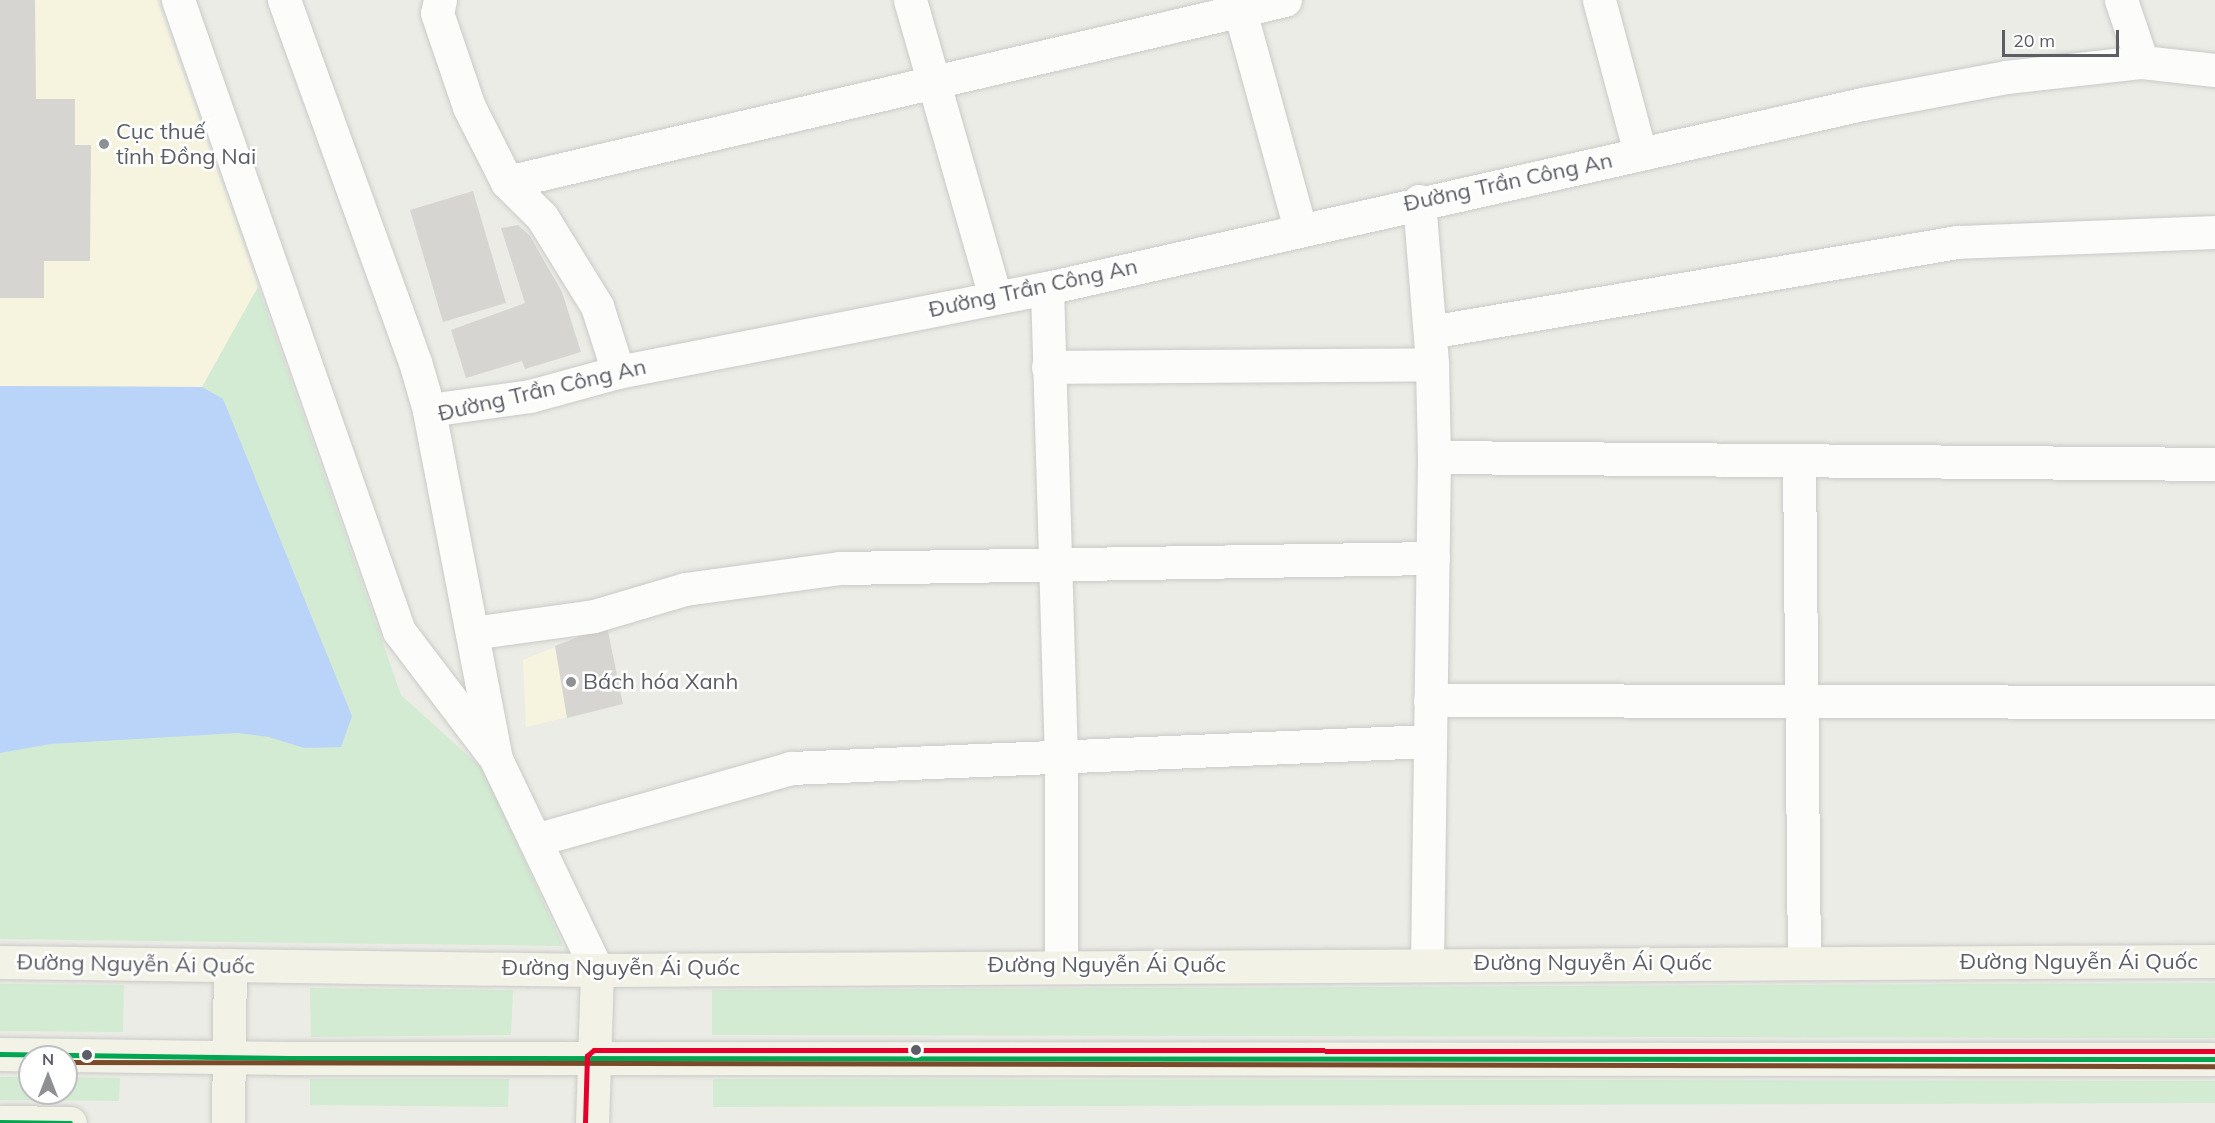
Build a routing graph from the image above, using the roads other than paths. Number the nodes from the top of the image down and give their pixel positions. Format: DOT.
graph roads {
  1 [pos="178,0"];
  2 [pos="284,0"];
  3 [pos="440,0"];
  4 [pos="910,0"];
  5 [pos="1285,0"];
  6 [pos="1599,0"];
  7 [pos="2121,0"];
  8 [pos="1239,5"];
  9 [pos="2142,62"];
  10 [pos="2215,70"];
  11 [pos="933,81"];
  12 [pos="1640,153"];
  13 [pos="507,182"];
  14 [pos="1419,201"];
  15 [pos="1300,229"];
  16 [pos="2215,232"];
  17 [pos="1047,288"];
  18 [pos="995,297"];
  19 [pos="1431,348"];
  20 [pos="1048,367"];
  21 [pos="618,372"];
  22 [pos="429,411"];
  23 [pos="1434,457"];
  24 [pos="1800,460"];
  25 [pos="2215,464"];
  26 [pos="1433,558"];
  27 [pos="1054,565"];
  28 [pos="472,633"];
  29 [pos="1430,700"];
  30 [pos="1804,701"];
  31 [pos="2215,702"];
  32 [pos="1429,741"];
  33 [pos="1060,756"];
  34 [pos="496,759"];
  35 [pos="535,840"];
  36 [pos="2215,961"];
  37 [pos="0,962"];
  38 [pos="1427,963"];
  39 [pos="1804,963"];
  40 [pos="230,964"];
  41 [pos="1060,964"];
  42 [pos="597,970"];
  43 [pos="0,1054"];
  44 [pos="229,1056"];
  45 [pos="594,1057"];
  46 [pos="2215,1059"];
  47 [pos="0,1122"];
  48 [pos="70,1123"];
  49 [pos="228,1123"];
  50 [pos="592,1123"];
  1 -- 34 [label="street"];
  2 -- 22 [label="street"];
  3 -- 13 [label="street"];
  4 -- 11 [label="street"];
  5 -- 8 [label="street"];
  6 -- 12 [label="street"];
  7 -- 9 [label="street"];
  8 -- 11 [label="street"];
  8 -- 15 [label="street"];
  9 -- 10 [label="street, Đường Trần Công An"];
  9 -- 12 [label="street, Đường Trần Công An"];
  11 -- 13 [label="street"];
  11 -- 18 [label="street"];
  12 -- 14 [label="street, Đường Trần Công An"];
  13 -- 21 [label="street"];
  14 -- 15 [label="street, Đường Trần Công An"];
  14 -- 19 [label="street"];
  15 -- 17 [label="street, Đường Trần Công An"];
  16 -- 19 [label="street"];
  17 -- 18 [label="street, Đường Trần Công An"];
  17 -- 20 [label="street"];
  18 -- 21 [label="street, Đường Trần Công An"];
  19 -- 20 [label="street"];
  19 -- 23 [label="street"];
  20 -- 27 [label="street"];
  21 -- 22 [label="street, Đường Trần Công An"];
  22 -- 28 [label="street, Đường Trần Công An"];
  23 -- 24 [label="street"];
  23 -- 26 [label="street"];
  24 -- 25 [label="street"];
  24 -- 30 [label="street"];
  26 -- 27 [label="street"];
  26 -- 29 [label="street"];
  27 -- 28 [label="street"];
  27 -- 33 [label="street"];
  28 -- 34 [label="street, Đường Trần Công An"];
  29 -- 30 [label="street"];
  29 -- 32 [label="street"];
  30 -- 31 [label="street"];
  30 -- 39 [label="street"];
  32 -- 33 [label="street"];
  32 -- 38 [label="street"];
  33 -- 35 [label="street"];
  33 -- 41 [label="street"];
  34 -- 35 [label="street, Đường Trần Công An"];
  35 -- 42 [label="street, Đường Trần Công An"];
  36 -- 39 [label="main road, Đường Nguyễn Ái Quốc"];
  37 -- 40 [label="main road, Đường Nguyễn Ái Quốc"];
  38 -- 39 [label="main road, Đường Nguyễn Ái Quốc"];
  38 -- 41 [label="main road, Đường Nguyễn Ái Quốc"];
  40 -- 42 [label="main road, Đường Nguyễn Ái Quốc"];
  40 -- 44 [label="main road"];
  41 -- 42 [label="main road, Đường Nguyễn Ái Quốc"];
  42 -- 45 [label="main road"];
  43 -- 44 [label="main road"];
  44 -- 45 [label="main road"];
  44 -- 49 [label="main road"];
  45 -- 46 [label="main road"];
  45 -- 50 [label="main road"];
  47 -- 48 [label="main road"];
}
